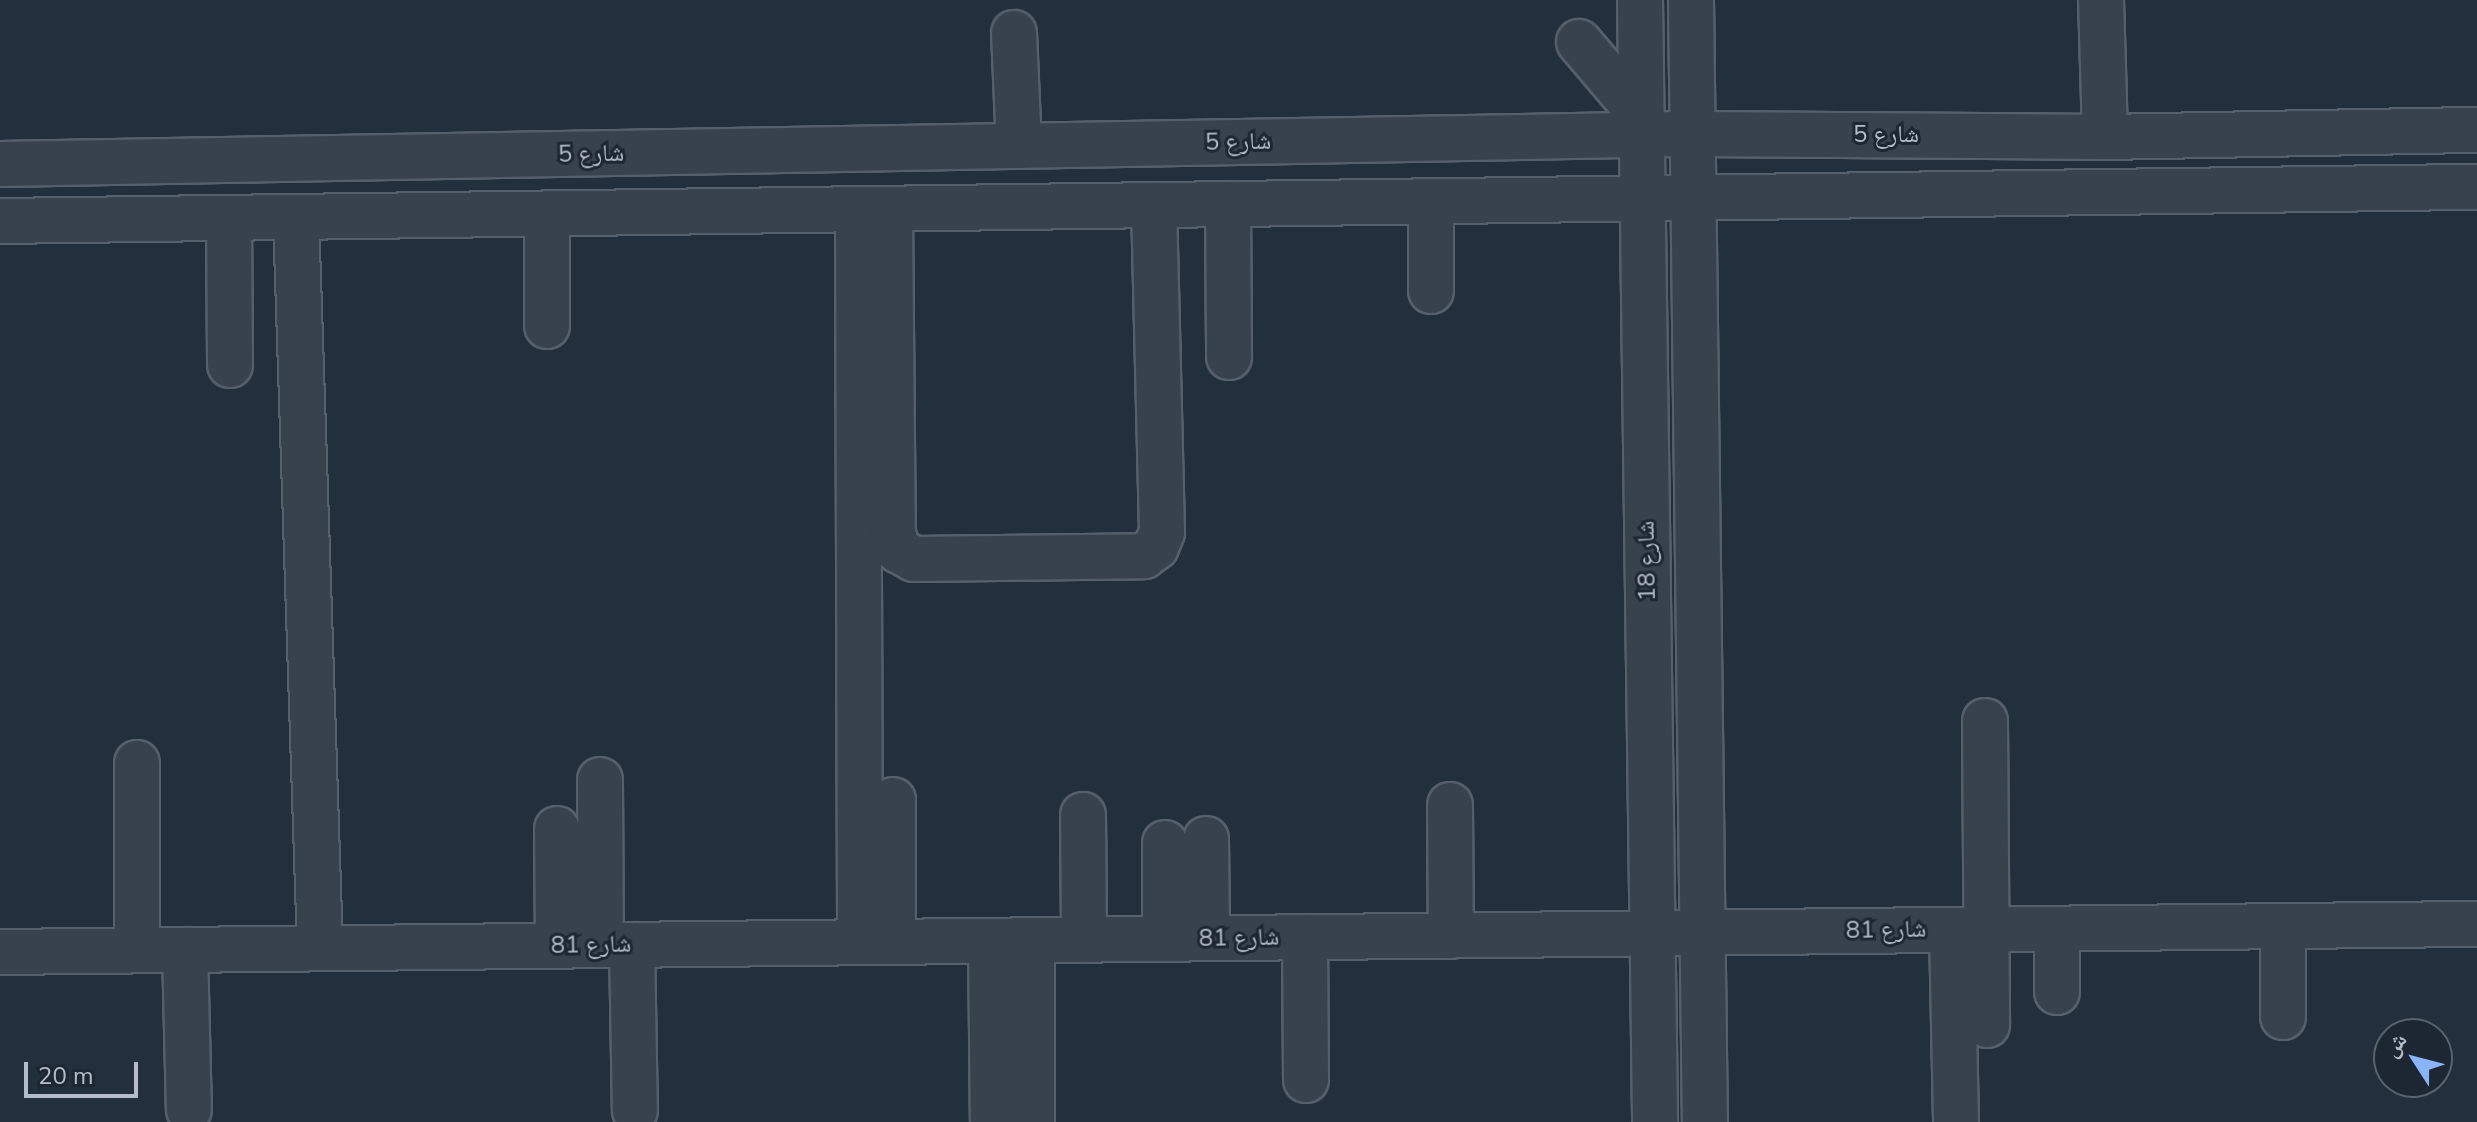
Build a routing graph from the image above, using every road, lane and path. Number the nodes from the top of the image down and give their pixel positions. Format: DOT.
graph roads {
  1 [pos="1640,0"];
  2 [pos="1691,0"];
  3 [pos="2101,0"];
  4 [pos="1014,33"];
  5 [pos="1579,42"];
  6 [pos="1642,126"];
  7 [pos="2477,130"];
  8 [pos="1693,134"];
  9 [pos="2105,137"];
  10 [pos="1019,146"];
  11 [pos="873,150"];
  12 [pos="0,164"];
  13 [pos="2477,187"];
  14 [pos="1694,198"];
  15 [pos="1643,199"];
  16 [pos="1431,202"];
  17 [pos="1228,204"];
  18 [pos="1154,205"];
  19 [pos="874,209"];
  20 [pos="562,214"];
  21 [pos="296,217"];
  22 [pos="229,218"];
  23 [pos="0,221"];
  24 [pos="1431,291"];
  25 [pos="562,321"];
  26 [pos="1229,357"];
  27 [pos="230,365"];
  28 [pos="1985,721"];
  29 [pos="137,763"];
  30 [pos="600,780"];
  31 [pos="893,800"];
  32 [pos="1450,805"];
  33 [pos="1083,815"];
  34 [pos="557,829"];
  35 [pos="1186,841"];
  36 [pos="2477,924"];
  37 [pos="2283,926"];
  38 [pos="2057,929"];
  39 [pos="1969,930"];
  40 [pos="1652,933"];
  41 [pos="1702,933"];
  42 [pos="1451,936"];
  43 [pos="1305,937"];
  44 [pos="1186,939"];
  45 [pos="1011,940"];
  46 [pos="1084,940"];
  47 [pos="877,942"];
  48 [pos="616,945"];
  49 [pos="558,946"];
  50 [pos="320,948"];
  51 [pos="137,950"];
  52 [pos="185,950"];
  53 [pos="0,952"];
  54 [pos="2057,992"];
  55 [pos="2283,1017"];
  56 [pos="1987,1025"];
  57 [pos="1306,1080"];
  58 [pos="189,1110"];
  59 [pos="635,1111"];
  60 [pos="993,1122"];
  61 [pos="1032,1122"];
  62 [pos="1655,1122"];
  63 [pos="1705,1122"];
  64 [pos="1956,1122"];
  1 -- 6 [label="street, شارع 18"];
  2 -- 8 [label="street"];
  3 -- 9 [label="street"];
  4 -- 10 [label="street"];
  5 -- 6 [label="street"];
  6 -- 8 [label="street, شارع 5"];
  6 -- 10 [label="street, شارع 5"];
  6 -- 15 [label="street, شارع 18"];
  7 -- 9 [label="street, شارع 5"];
  8 -- 9 [label="street, شارع 5"];
  8 -- 14 [label="street"];
  10 -- 11 [label="street, شارع 5"];
  11 -- 12 [label="street, شارع 5"];
  11 -- 19 [label="street"];
  13 -- 14 [label="street"];
  14 -- 15 [label="street"];
  14 -- 41 [label="street"];
  15 -- 16 [label="street"];
  15 -- 40 [label="street, شارع 18"];
  16 -- 17 [label="street"];
  16 -- 24 [label="street"];
  17 -- 18 [label="street"];
  17 -- 26 [label="street"];
  18 -- 19 [label="street"];
  18 -- 19 [label="street"];
  19 -- 20 [label="street"];
  19 -- 47 [label="street"];
  20 -- 21 [label="street"];
  20 -- 25 [label="street"];
  21 -- 22 [label="street"];
  21 -- 50 [label="street"];
  22 -- 23 [label="street"];
  22 -- 27 [label="street"];
  28 -- 39 [label="street"];
  29 -- 51 [label="street"];
  30 -- 48 [label="street"];
  31 -- 47 [label="street"];
  32 -- 42 [label="street"];
  33 -- 46 [label="street"];
  34 -- 49 [label="street"];
  35 -- 44 [label="street"];
  36 -- 37 [label="street, شارع 81"];
  37 -- 38 [label="street, شارع 81"];
  37 -- 55 [label="street"];
  38 -- 39 [label="street, شارع 81"];
  38 -- 54 [label="street"];
  39 -- 41 [label="street, شارع 81"];
  39 -- 56 [label="street"];
  39 -- 64 [label="street"];
  40 -- 41 [label="street, شارع 81"];
  40 -- 42 [label="street, شارع 81"];
  40 -- 62 [label="street, شارع 18"];
  41 -- 63 [label="street"];
  42 -- 43 [label="street, شارع 81"];
  43 -- 44 [label="street, شارع 81"];
  43 -- 57 [label="street"];
  44 -- 46 [label="street, شارع 81"];
  45 -- 46 [label="street, شارع 81"];
  45 -- 47 [label="street, شارع 81"];
  45 -- 60 [label="street"];
  45 -- 61 [label="street"];
  47 -- 48 [label="street, شارع 81"];
  48 -- 49 [label="street, شارع 81"];
  48 -- 59 [label="street"];
  49 -- 50 [label="street, شارع 81"];
  50 -- 52 [label="street, شارع 81"];
  51 -- 52 [label="street, شارع 81"];
  51 -- 53 [label="street, شارع 81"];
  52 -- 58 [label="street"];
}
